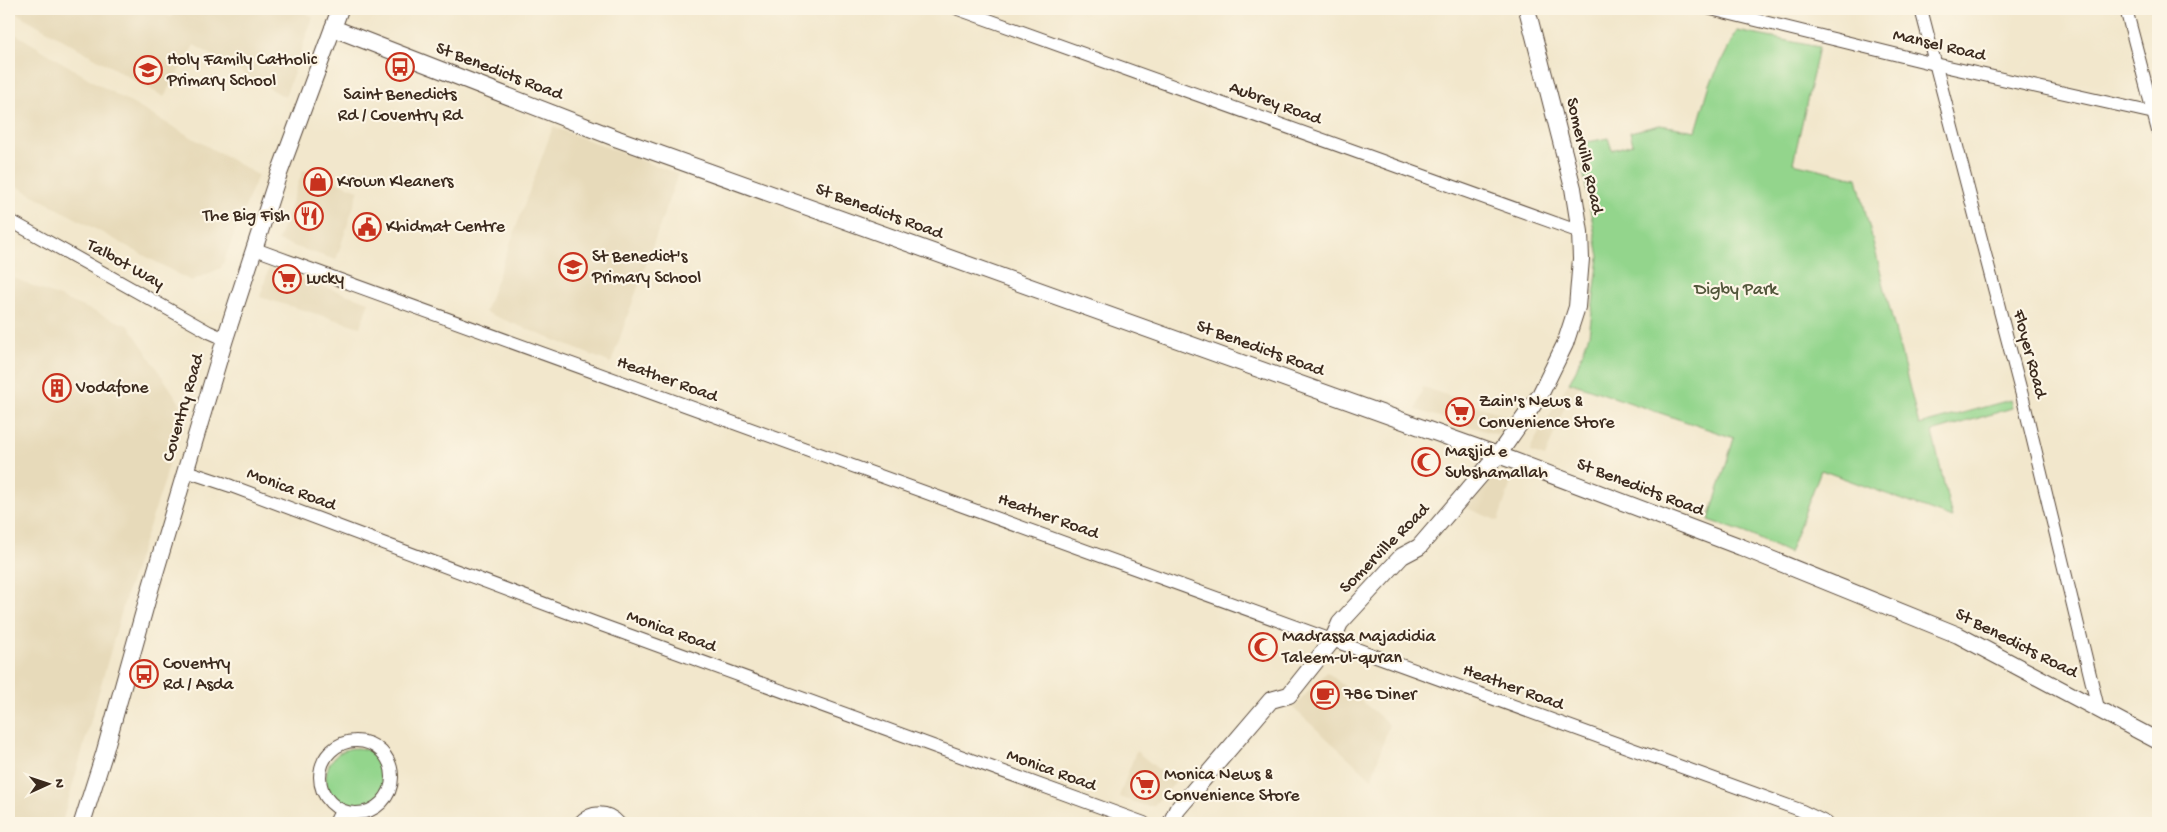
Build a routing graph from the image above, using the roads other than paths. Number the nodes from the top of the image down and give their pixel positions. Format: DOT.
graph roads {
  1 [pos="339,9"];
  2 [pos="958,9"];
  3 [pos="1527,9"];
  4 [pos="1711,9"];
  5 [pos="1921,9"];
  6 [pos="2126,9"];
  7 [pos="1727,11"];
  8 [pos="333,28"];
  9 [pos="1935,64"];
  10 [pos="2156,113"];
  11 [pos="2158,131"];
  12 [pos="9,220"];
  13 [pos="1580,232"];
  14 [pos="255,249"];
  15 [pos="225,339"];
  16 [pos="1498,455"];
  17 [pos="186,471"];
  18 [pos="1332,641"];
  19 [pos="2098,708"];
  20 [pos="2158,741"];
  21 [pos="340,811"];
  22 [pos="82,823"];
  23 [pos="335,823"];
  24 [pos="579,823"];
  25 [pos="619,823"];
  26 [pos="1144,823"];
  27 [pos="1171,823"];
  28 [pos="1827,823"];
  1 -- 8 [label="street, Coventry Road"];
  2 -- 13 [label="street, Aubrey Road"];
  3 -- 13 [label="street, Somerville Road"];
  4 -- 7 [label="street, Mansel Road"];
  5 -- 9 [label="street, Floyer Road"];
  6 -- 10 [label="street"];
  7 -- 9 [label="street, Mansel Road"];
  8 -- 14 [label="street, Coventry Road"];
  8 -- 16 [label="street, St Benedicts Road"];
  9 -- 10 [label="street, Mansel Road"];
  9 -- 19 [label="street, Floyer Road"];
  10 -- 11 [label="street"];
  12 -- 15 [label="street, Talbot Way"];
  13 -- 16 [label="street, Somerville Road"];
  14 -- 15 [label="street, Coventry Road"];
  14 -- 18 [label="street, Heather Road"];
  15 -- 17 [label="street, Coventry Road"];
  16 -- 18 [label="street, Somerville Road"];
  16 -- 19 [label="street, St Benedicts Road"];
  17 -- 22 [label="street, Coventry Road"];
  17 -- 26 [label="street, Monica Road"];
  18 -- 27 [label="street, Somerville Road"];
  18 -- 28 [label="street, Heather Road"];
  19 -- 20 [label="street, St Benedicts Road"];
  21 -- 21 [label="street"];
  21 -- 23 [label="street"];
  24 -- 25 [label="street"];
}
